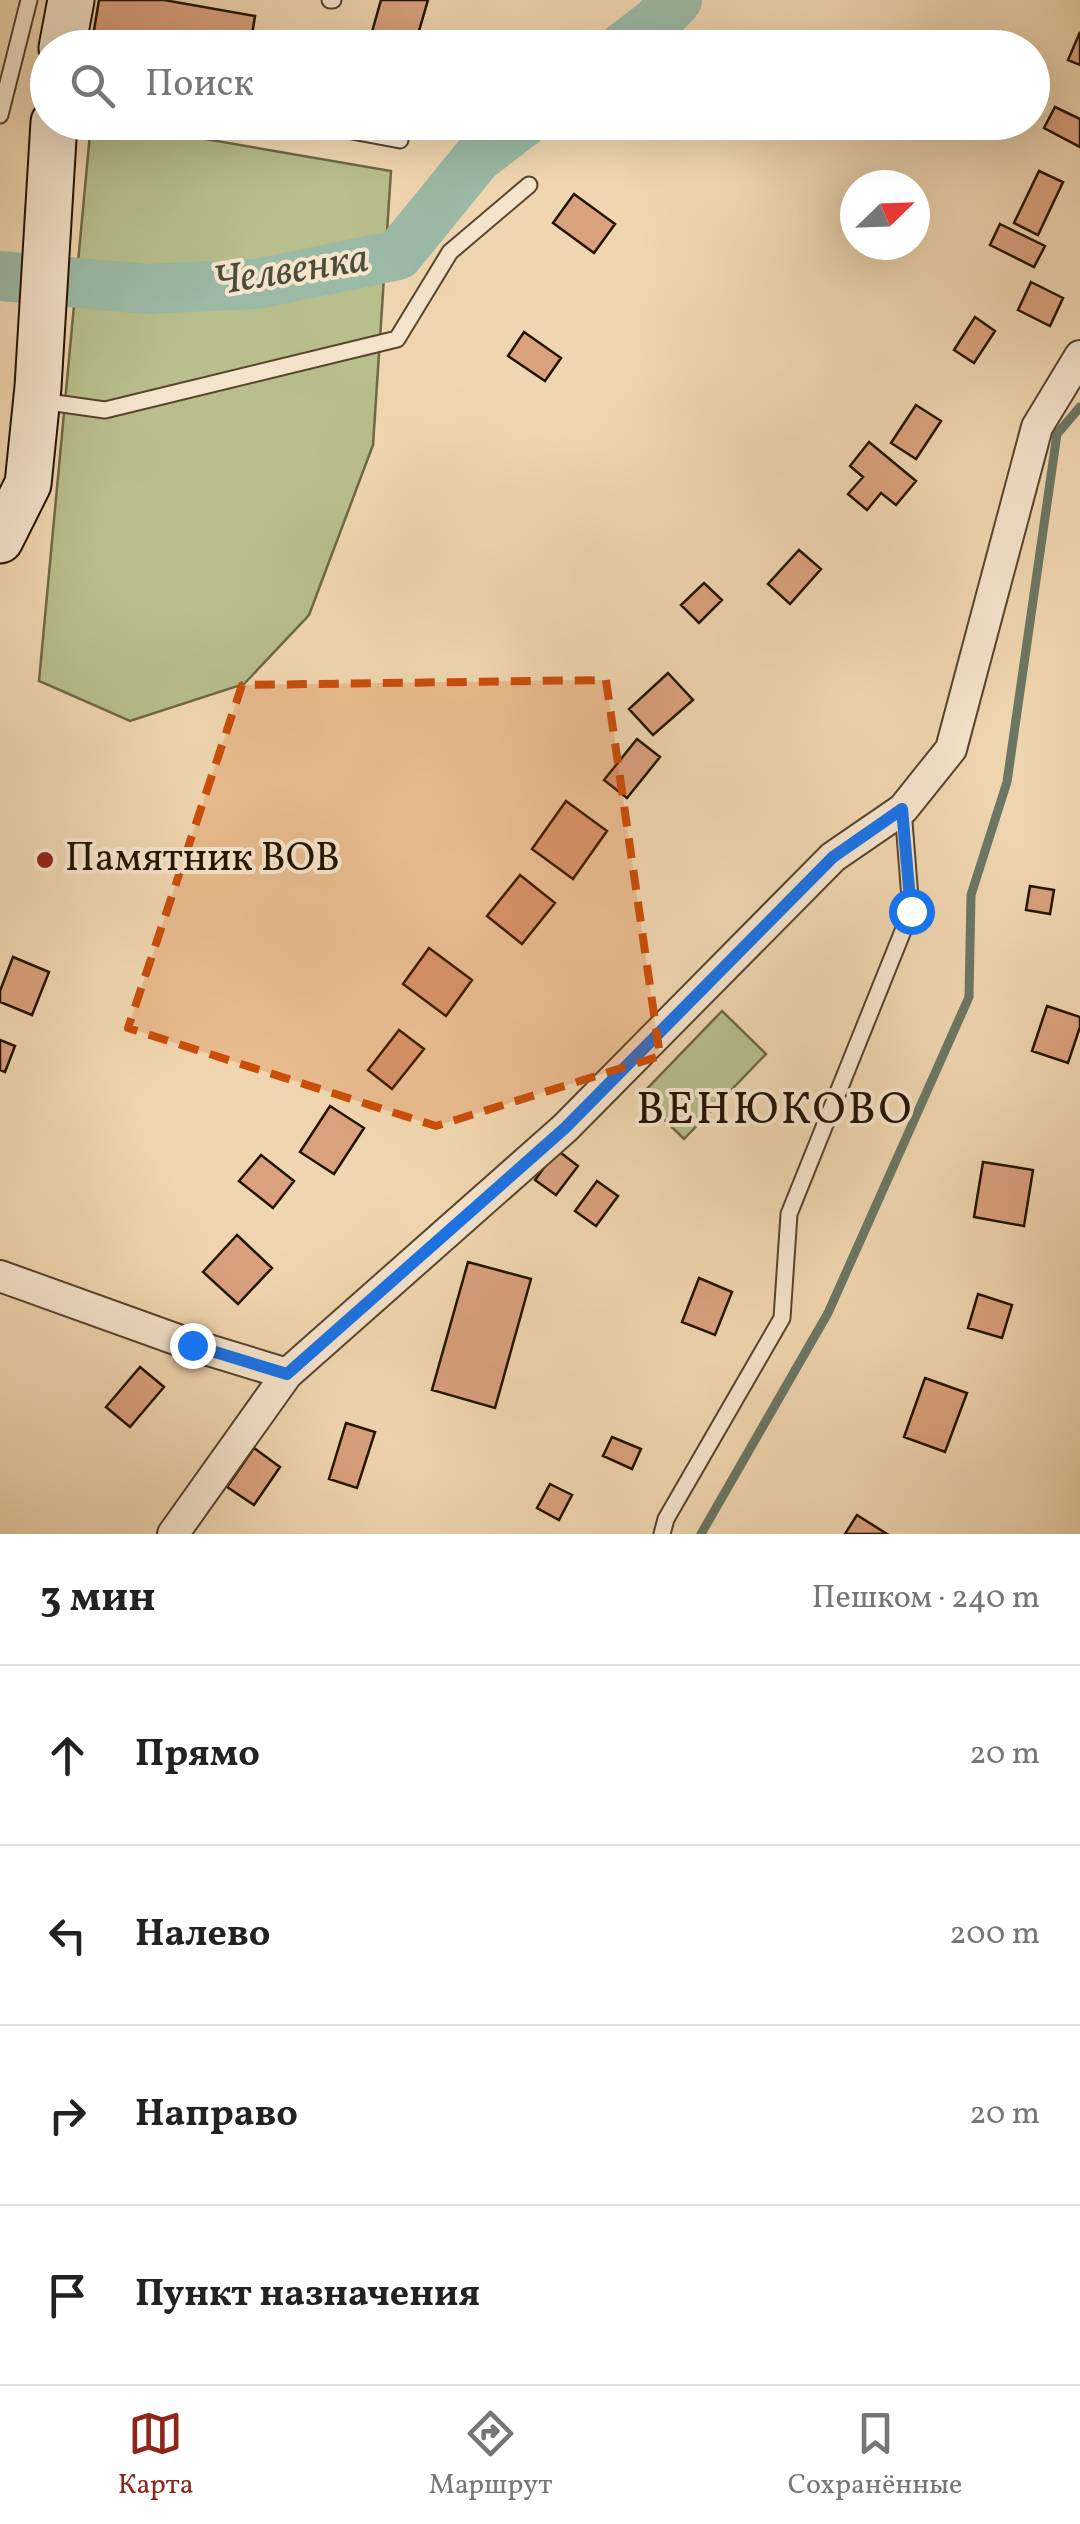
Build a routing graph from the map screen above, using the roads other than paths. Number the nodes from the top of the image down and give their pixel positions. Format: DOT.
graph roads {
  1 [pos="30,62"];
  2 [pos="0,116"];
  3 [pos="53,140"];
  4 [pos="529,184"];
  5 [pos="1080,356"];
  6 [pos="38,393"];
  7 [pos="0,540"];
  8 [pos="902,809"];
  9 [pos="0,1276"];
  10 [pos="287,1374"];
  11 [pos="173,1534"];
  12 [pos="662,1534"];
  1 -- 2 [label="lane"];
  3 -- 6 [label="main road"];
  4 -- 6 [label="lane"];
  5 -- 8 [label="street"];
  6 -- 7 [label="main road"];
  8 -- 10 [label="street"];
  8 -- 12 [label="lane"];
  9 -- 10 [label="street"];
  10 -- 11 [label="street"];
}
